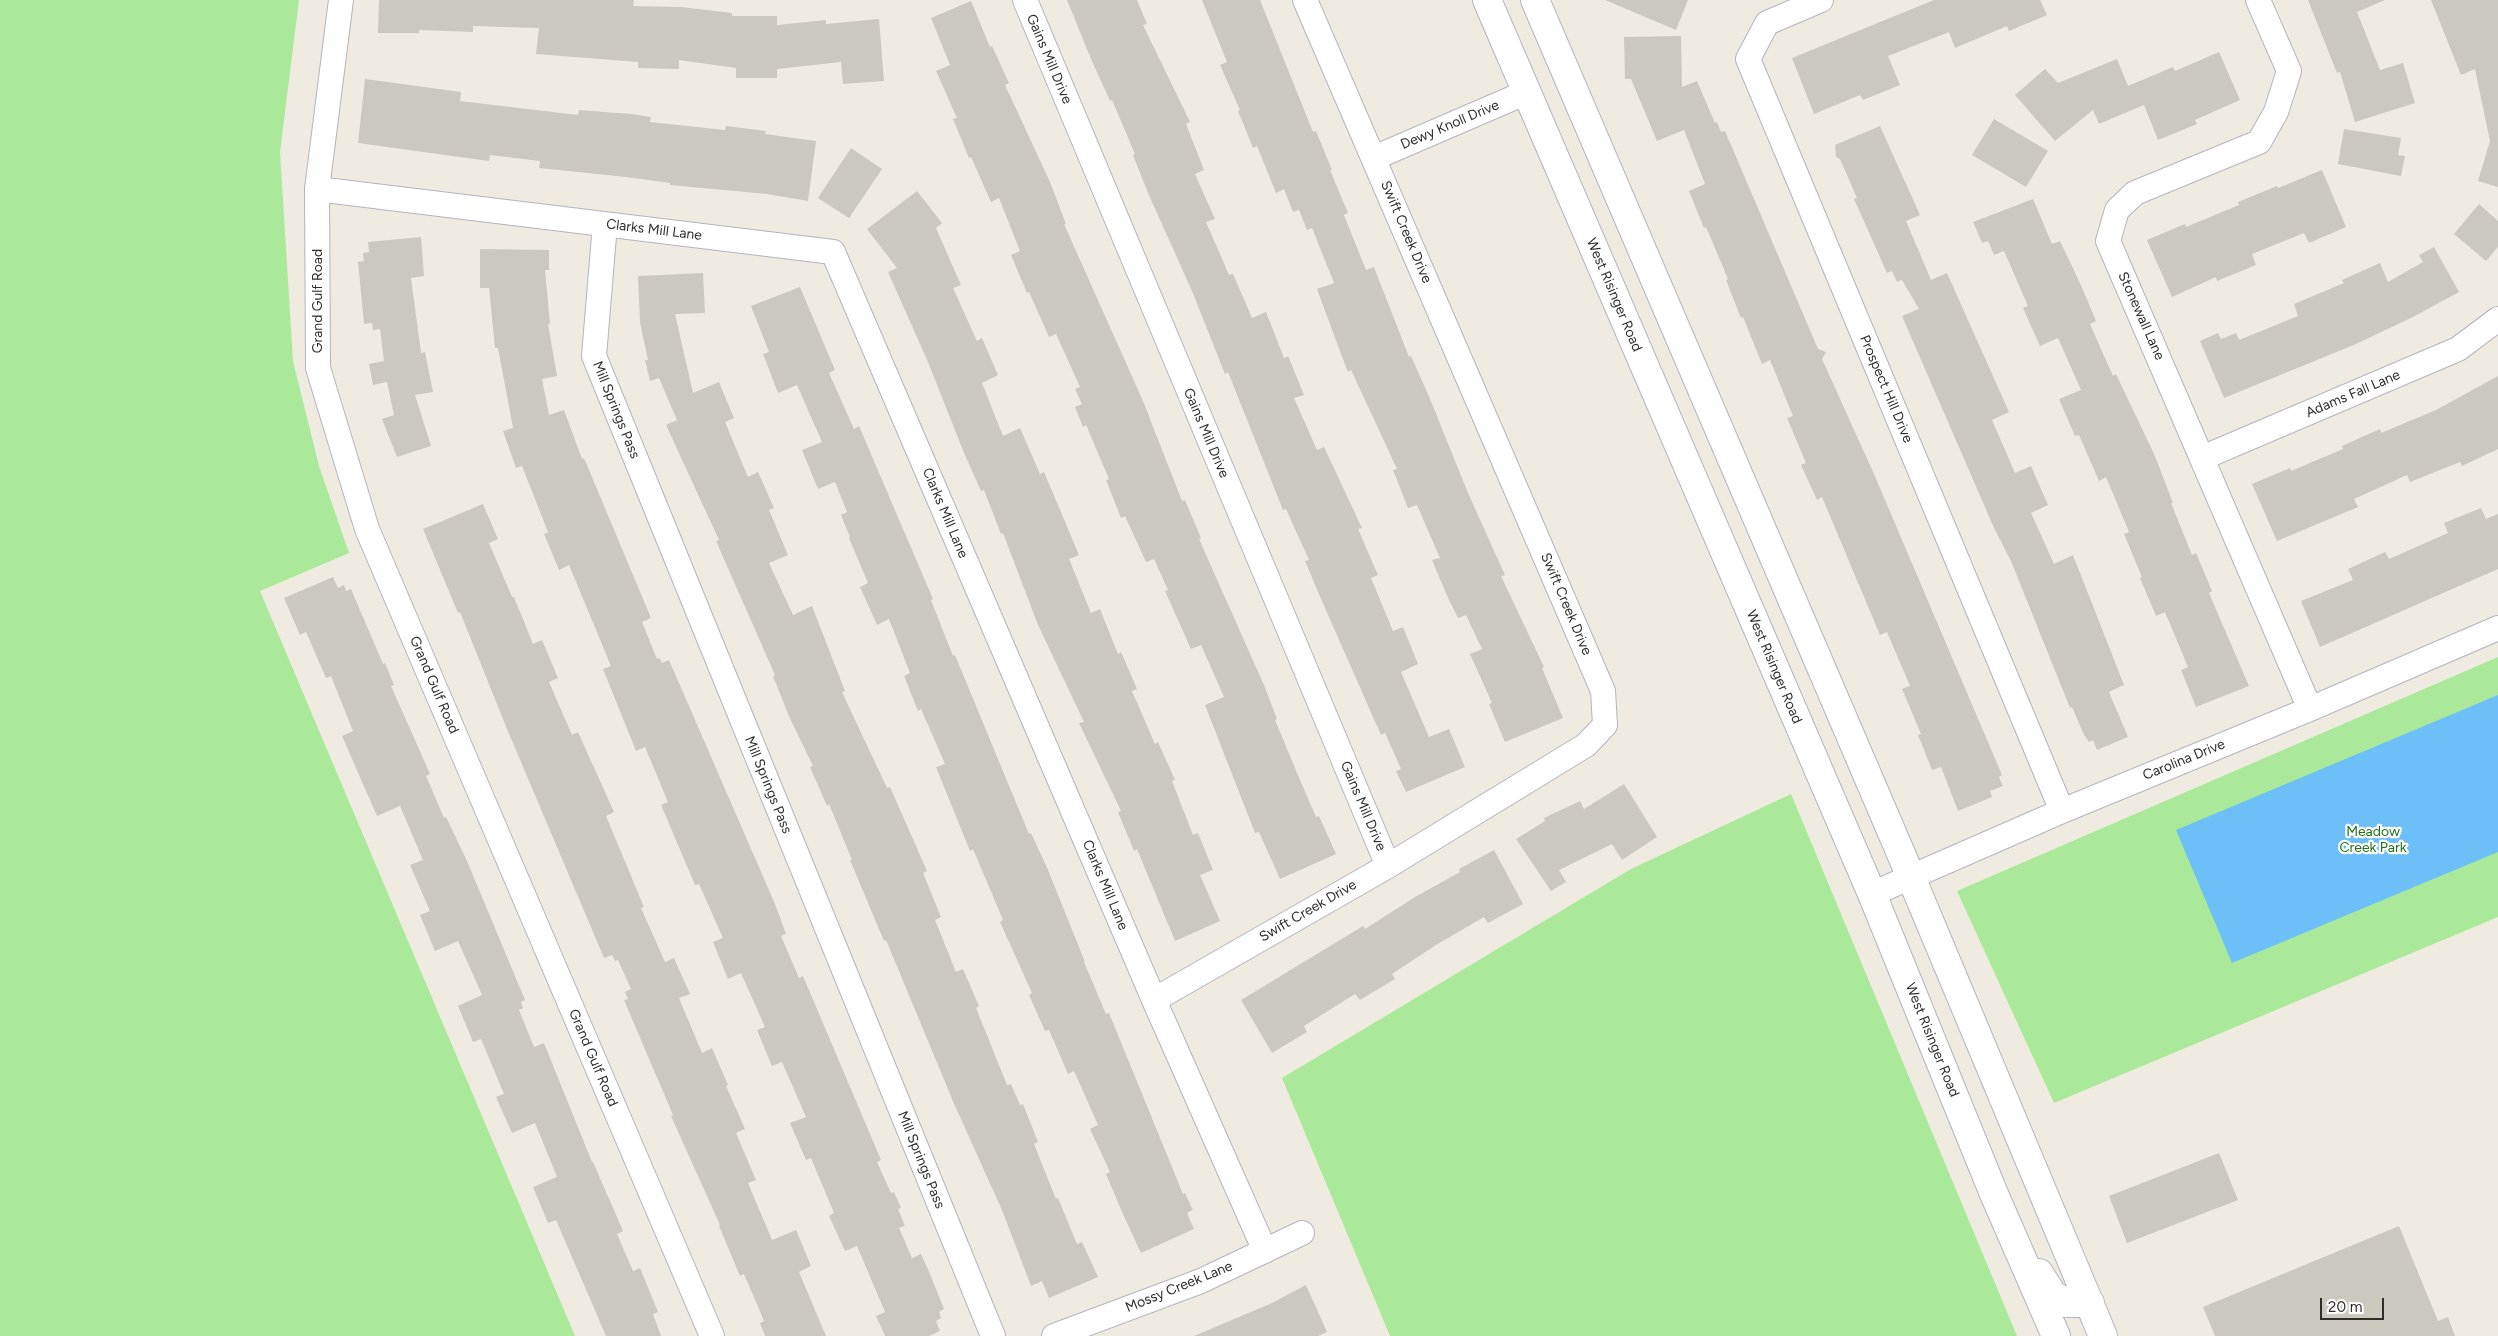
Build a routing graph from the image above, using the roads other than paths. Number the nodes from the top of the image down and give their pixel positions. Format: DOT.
graph roads {
  1 [pos="341,0"];
  2 [pos="1024,0"];
  3 [pos="1305,0"];
  4 [pos="1488,0"];
  5 [pos="1535,0"];
  6 [pos="1821,0"];
  7 [pos="2258,0"];
  8 [pos="1527,92"];
  9 [pos="1374,158"];
  10 [pos="317,189"];
  11 [pos="605,224"];
  12 [pos="2498,319"];
  13 [pos="2202,458"];
  14 [pos="2498,628"];
  15 [pos="2310,709"];
  16 [pos="2062,811"];
  17 [pos="1388,866"];
  18 [pos="1911,877"];
  19 [pos="1872,894"];
  20 [pos="1154,1000"];
  21 [pos="1969,1130"];
  22 [pos="1302,1232"];
  23 [pos="1265,1251"];
  24 [pos="2090,1303"];
  25 [pos="712,1336"];
  26 [pos="993,1336"];
  27 [pos="1054,1336"];
  28 [pos="2056,1336"];
  29 [pos="2104,1336"];
  1 -- 10 [label="street, Grand Gulf Road"];
  2 -- 17 [label="street, Gains Mill Drive"];
  3 -- 9 [label="street, Swift Creek Drive"];
  4 -- 8 [label="main road, West Risinger Road"];
  5 -- 18 [label="main road"];
  6 -- 16 [label="street, Prospect Hill Drive"];
  7 -- 13 [label="street, Stonewall Lane"];
  8 -- 9 [label="street, Dewy Knoll Drive"];
  8 -- 19 [label="main road, West Risinger Road"];
  9 -- 17 [label="street, Swift Creek Drive"];
  10 -- 11 [label="street, Clarks Mill Lane"];
  10 -- 25 [label="street, Grand Gulf Road"];
  11 -- 20 [label="street, Clarks Mill Lane"];
  11 -- 26 [label="street, Mill Springs Pass"];
  12 -- 13 [label="street, Adams Fall Lane"];
  13 -- 15 [label="street, Stonewall Lane"];
  14 -- 15 [label="street, Carolina Drive"];
  15 -- 16 [label="street, Carolina Drive"];
  16 -- 18 [label="street, Carolina Drive"];
  17 -- 20 [label="street, Swift Creek Drive"];
  18 -- 19 [label="street, Carolina Drive"];
  18 -- 24 [label="main road"];
  19 -- 21 [label="main road, West Risinger Road"];
  20 -- 23 [label="street, Clarks Mill Lane"];
  21 -- 24 [label="main road"];
  21 -- 28 [label="main road, West Risinger Road"];
  22 -- 23 [label="street, Mossy Creek Lane"];
  23 -- 27 [label="street, Mossy Creek Lane"];
  24 -- 29 [label="main road"];
}
